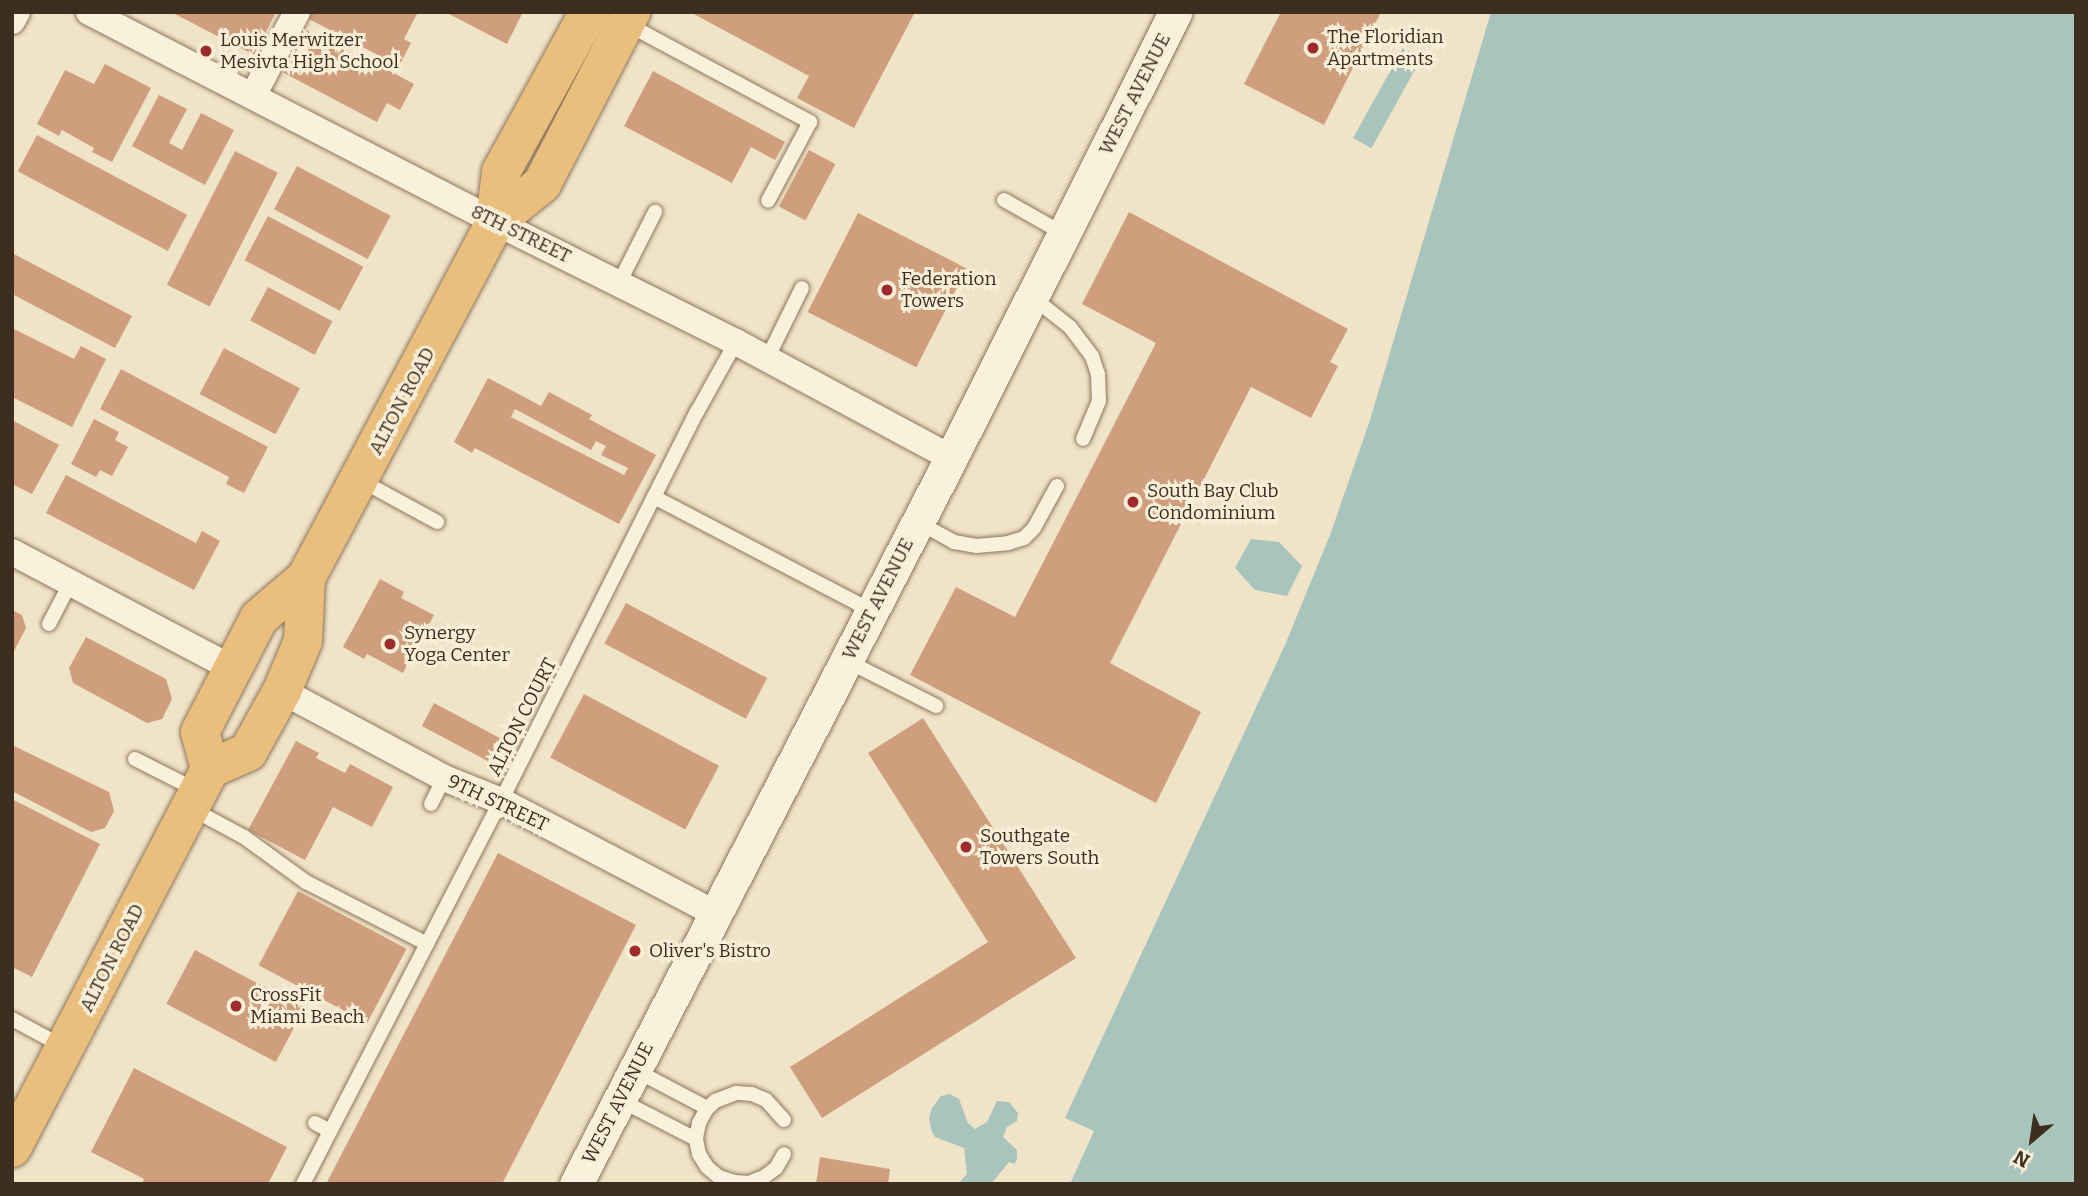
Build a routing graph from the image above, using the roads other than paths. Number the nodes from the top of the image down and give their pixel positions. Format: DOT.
graph roads {
  1 [pos="17,12"];
  2 [pos="89,12"];
  3 [pos="297,12"];
  4 [pos="567,12"];
  5 [pos="589,12"];
  6 [pos="1175,12"];
  7 [pos="628,18"];
  8 [pos="12,22"];
  9 [pos="253,96"];
  10 [pos="1004,200"];
  11 [pos="768,201"];
  12 [pos="655,212"];
  13 [pos="495,222"];
  14 [pos="1064,234"];
  15 [pos="619,284"];
  16 [pos="802,288"];
  17 [pos="1032,297"];
  18 [pos="736,342"];
  19 [pos="767,359"];
  20 [pos="1083,439"];
  21 [pos="951,458"];
  22 [pos="360,480"];
  23 [pos="1056,486"];
  24 [pos="654,497"];
  25 [pos="437,522"];
  26 [pos="918,522"];
  27 [pos="12,552"];
  28 [pos="306,578"];
  29 [pos="71,582"];
  30 [pos="872,611"];
  31 [pos="49,624"];
  32 [pos="846,660"];
  33 [pos="232,668"];
  34 [pos="282,691"];
  35 [pos="936,706"];
  36 [pos="135,759"];
  37 [pos="444,778"];
  38 [pos="199,789"];
  39 [pos="501,801"];
  40 [pos="431,804"];
  41 [pos="716,914"];
  42 [pos="427,944"];
  43 [pos="12,1019"];
  44 [pos="65,1048"];
  45 [pos="635,1070"];
  46 [pos="620,1100"];
  47 [pos="707,1108"];
  48 [pos="783,1120"];
  49 [pos="315,1123"];
  50 [pos="330,1131"];
  51 [pos="696,1139"];
  52 [pos="12,1148"];
  53 [pos="784,1154"];
  54 [pos="303,1184"];
  55 [pos="576,1184"];
  1 -- 8 [label="street"];
  2 -- 9 [label="street, 8TH STREET"];
  3 -- 9 [label="street"];
  4 -- 13 [label="highway"];
  5 -- 13 [label="highway"];
  6 -- 14 [label="street, WEST AVENUE"];
  7 -- 11 [label="lane"];
  7 -- 13 [label="highway, ALTON ROAD"];
  9 -- 13 [label="street, 8TH STREET"];
  10 -- 14 [label="lane"];
  12 -- 15 [label="lane"];
  13 -- 15 [label="street, 8TH STREET"];
  13 -- 22 [label="highway, ALTON ROAD"];
  14 -- 17 [label="street, WEST AVENUE"];
  15 -- 18 [label="street, 8TH STREET"];
  16 -- 19 [label="lane"];
  17 -- 20 [label="lane"];
  17 -- 21 [label="street, WEST AVENUE"];
  18 -- 19 [label="street, 8TH STREET"];
  18 -- 24 [label="lane, ALTON COURT"];
  19 -- 21 [label="street, 8TH STREET"];
  21 -- 26 [label="street, WEST AVENUE"];
  22 -- 25 [label="lane"];
  22 -- 28 [label="highway, ALTON ROAD"];
  23 -- 26 [label="lane"];
  24 -- 30 [label="lane"];
  24 -- 39 [label="lane, ALTON COURT"];
  26 -- 30 [label="street, WEST AVENUE"];
  27 -- 29 [label="street"];
  28 -- 33 [label="highway, ALTON ROAD"];
  28 -- 34 [label="highway, ALTON ROAD"];
  29 -- 31 [label="lane"];
  29 -- 33 [label="street"];
  30 -- 32 [label="street, WEST AVENUE"];
  32 -- 35 [label="lane"];
  32 -- 41 [label="street, WEST AVENUE"];
  33 -- 38 [label="highway, ALTON ROAD"];
  34 -- 37 [label="street, 9TH STREET"];
  34 -- 38 [label="highway, ALTON ROAD"];
  36 -- 38 [label="lane"];
  37 -- 39 [label="street, 9TH STREET"];
  37 -- 40 [label="lane"];
  38 -- 42 [label="lane"];
  38 -- 44 [label="highway, ALTON ROAD"];
  39 -- 41 [label="street, 9TH STREET"];
  39 -- 42 [label="lane, ALTON COURT"];
  41 -- 45 [label="street, WEST AVENUE"];
  42 -- 50 [label="lane, ALTON COURT"];
  43 -- 44 [label="lane"];
  44 -- 52 [label="highway, ALTON ROAD"];
  45 -- 46 [label="street, WEST AVENUE"];
  45 -- 47 [label="lane"];
  46 -- 51 [label="lane"];
  46 -- 55 [label="street, WEST AVENUE"];
  47 -- 48 [label="lane"];
  47 -- 51 [label="lane"];
  49 -- 50 [label="lane"];
  50 -- 54 [label="lane, ALTON COURT"];
  51 -- 53 [label="lane"];
}
